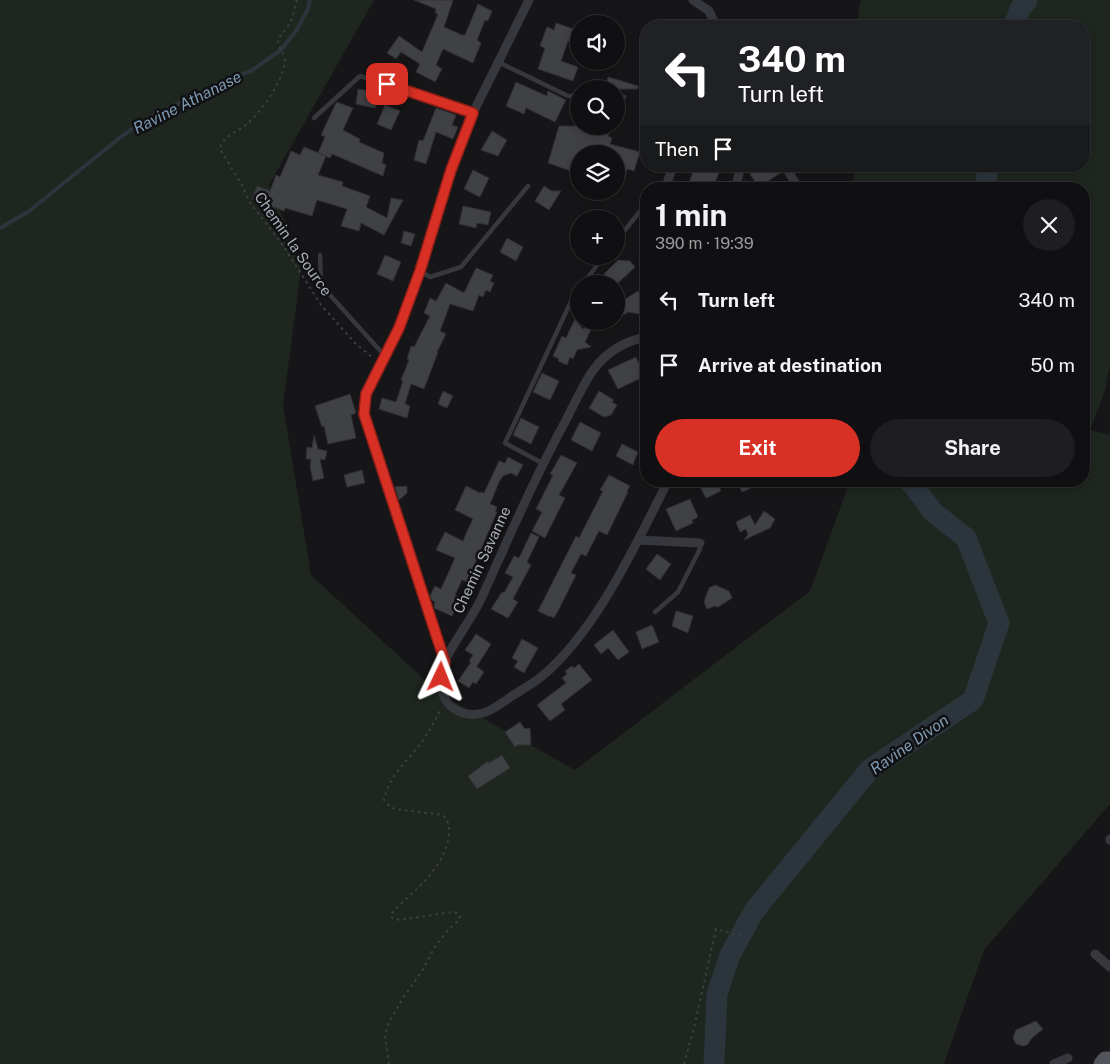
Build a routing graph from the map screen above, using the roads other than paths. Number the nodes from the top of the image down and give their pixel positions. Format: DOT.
graph roads {
  1 [pos="529,0"];
  2 [pos="693,0"];
  3 [pos="713,20"];
  4 [pos="498,62"];
  5 [pos="570,96"];
  6 [pos="473,113"];
  7 [pos="314,118"];
  8 [pos="528,186"];
  9 [pos="640,211"];
  10 [pos="625,230"];
  11 [pos="320,255"];
  12 [pos="597,265"];
  13 [pos="420,271"];
  14 [pos="589,275"];
  15 [pos="570,304"];
  16 [pos="640,338"];
  17 [pos="384,355"];
  18 [pos="542,463"];
  19 [pos="665,487"];
  20 [pos="638,540"];
  21 [pos="700,543"];
  22 [pos="655,612"];
  23 [pos="445,662"];
  24 [pos="1095,954"];
  25 [pos="1110,967"];
  26 [pos="1068,1058"];
  27 [pos="1110,1059"];
  28 [pos="1054,1064"];
  29 [pos="1101,1064"];
  1 -- 4 [label="street"];
  2 -- 3 [label="street"];
  4 -- 5 [label="lane"];
  4 -- 6 [label="street"];
  6 -- 7 [label="lane"];
  6 -- 13 [label="street"];
  8 -- 13 [label="lane"];
  9 -- 10 [label="lane"];
  11 -- 17 [label="lane"];
  12 -- 14 [label="lane"];
  13 -- 17 [label="street"];
  15 -- 18 [label="lane"];
  16 -- 18 [label="street, Chemin Savanne"];
  17 -- 23 [label="street"];
  18 -- 23 [label="street, Chemin Savanne"];
  19 -- 20 [label="street"];
  20 -- 21 [label="street"];
  20 -- 23 [label="street, Chemin Savanne"];
  21 -- 22 [label="lane"];
  24 -- 25 [label="street"];
  26 -- 28 [label="street"];
  27 -- 29 [label="main road"];
}
